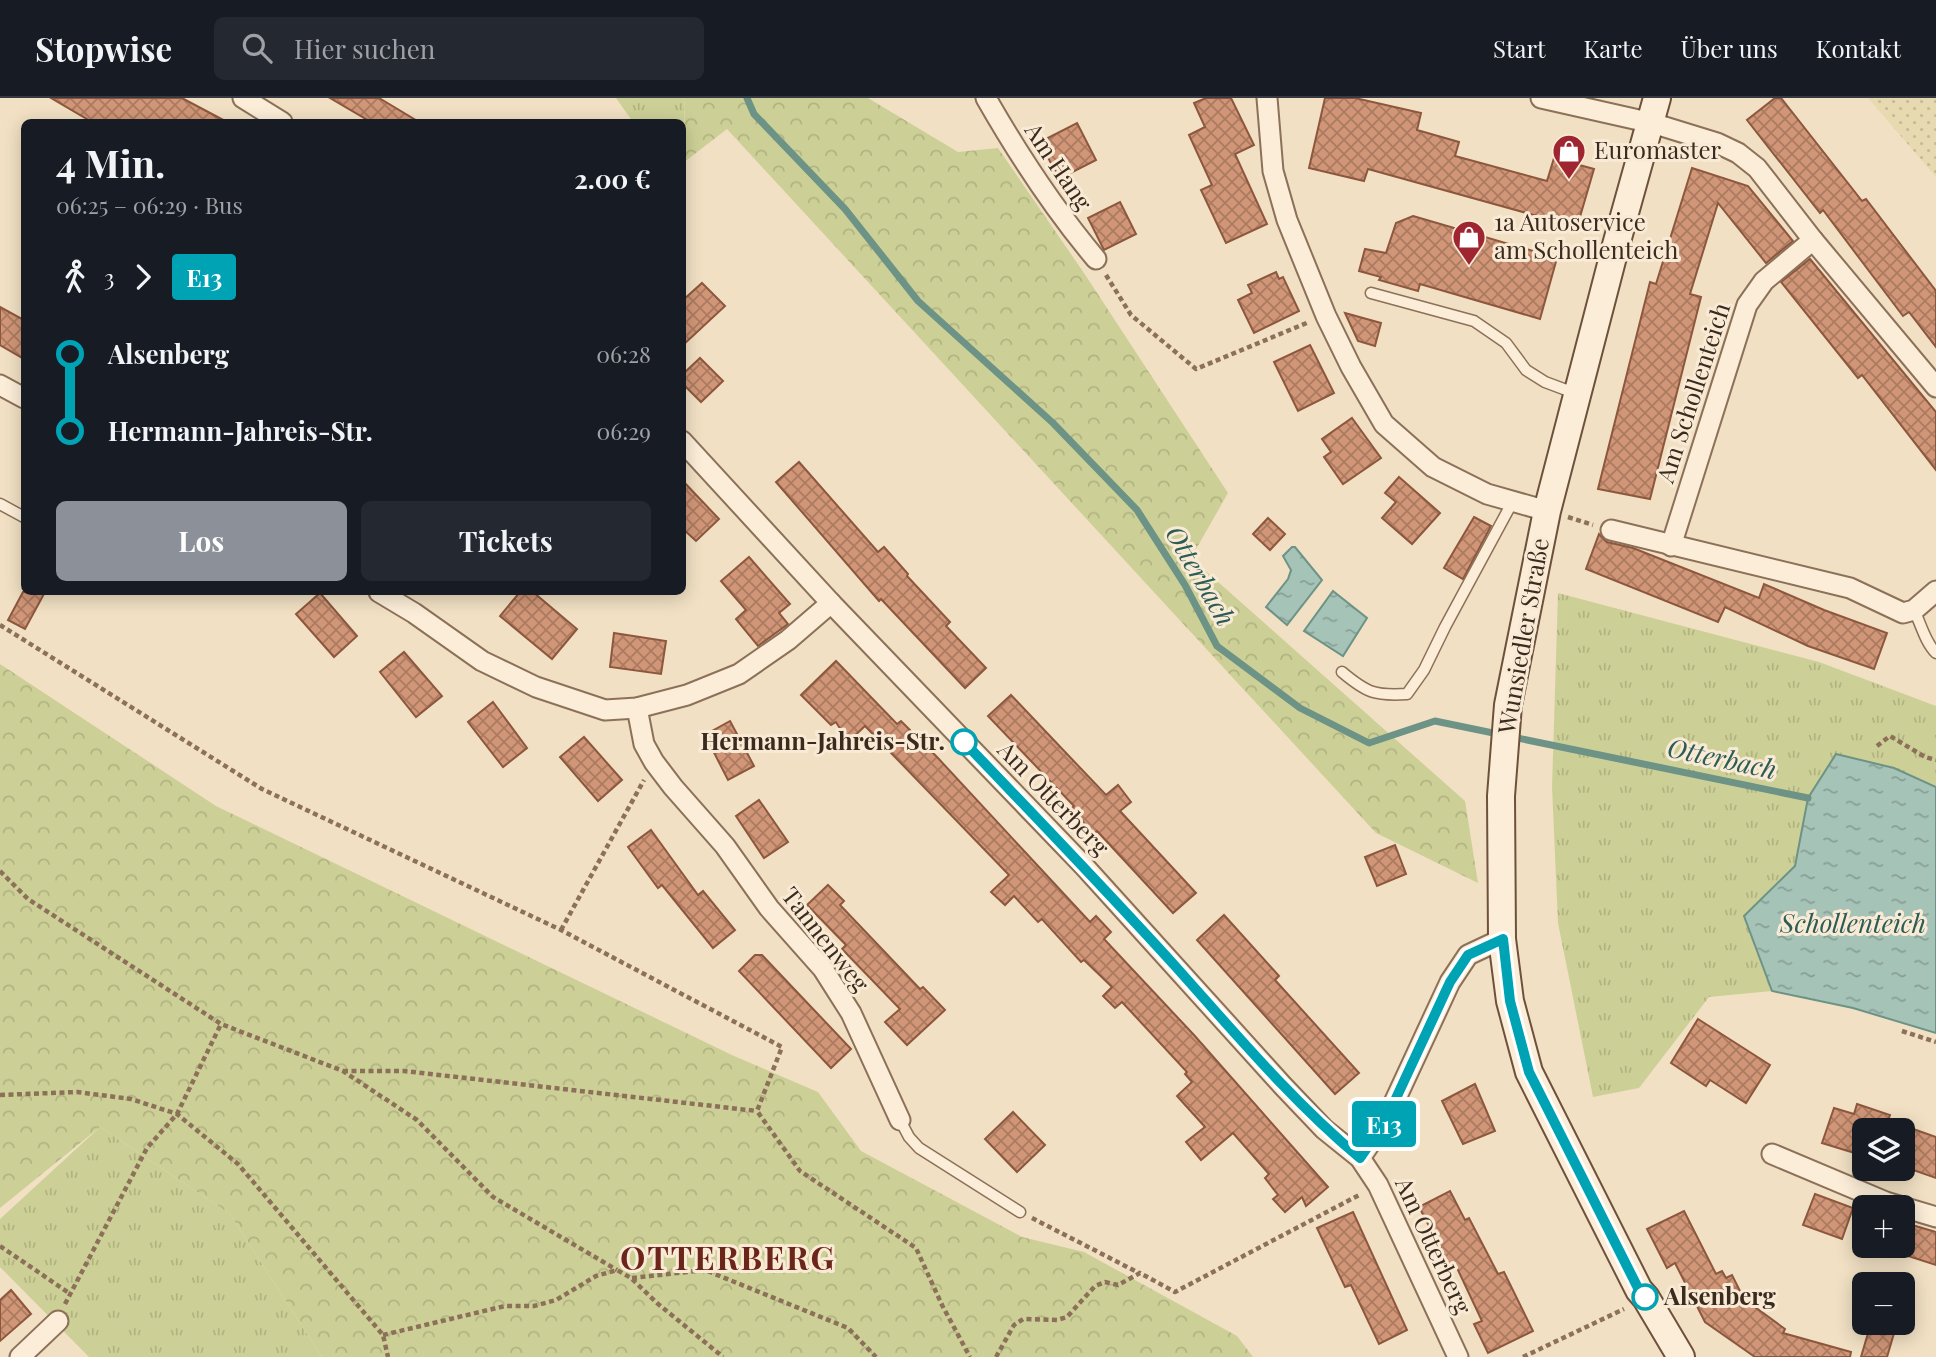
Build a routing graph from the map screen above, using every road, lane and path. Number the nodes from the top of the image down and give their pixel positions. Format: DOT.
graph roads {
  1 [pos="243,98"];
  2 [pos="986,98"];
  3 [pos="1267,98"];
  4 [pos="1541,98"];
  5 [pos="1655,111"];
  6 [pos="277,119"];
  7 [pos="1813,240"];
  8 [pos="1096,259"];
  9 [pos="1371,293"];
  10 [pos="1326,316"];
  11 [pos="0,385"];
  12 [pos="1936,387"];
  13 [pos="1577,394"];
  14 [pos="21,396"];
  15 [pos="686,444"];
  16 [pos="1513,501"];
  17 [pos="0,504"];
  18 [pos="1547,511"];
  19 [pos="21,515"];
  20 [pos="1611,530"];
  21 [pos="1671,546"];
  22 [pos="1936,591"];
  23 [pos="384,595"];
  24 [pos="831,603"];
  25 [pos="1914,610"];
  26 [pos="0,625"];
  27 [pos="1936,653"];
  28 [pos="1342,673"];
  29 [pos="637,708"];
  30 [pos="1877,746"];
  31 [pos="1936,760"];
  32 [pos="654,762"];
  33 [pos="0,871"];
  34 [pos="561,930"];
  35 [pos="1503,939"];
  36 [pos="220,1024"];
  37 [pos="1902,1031"];
  38 [pos="1936,1042"];
  39 [pos="342,1071"];
  40 [pos="0,1094"];
  41 [pos="757,1111"];
  42 [pos="177,1114"];
  43 [pos="900,1120"];
  44 [pos="1772,1154"];
  45 [pos="1360,1158"];
  46 [pos="1378,1185"];
  47 [pos="1020,1212"];
  48 [pos="1936,1217"];
  49 [pos="0,1247"];
  50 [pos="617,1269"];
  51 [pos="1140,1273"];
  52 [pos="631,1278"];
  53 [pos="69,1293"];
  54 [pos="1646,1298"];
  55 [pos="58,1321"];
  56 [pos="383,1335"];
  57 [pos="20,1357"];
  58 [pos="388,1357"];
  59 [pos="723,1357"];
  60 [pos="876,1357"];
  61 [pos="970,1357"];
  62 [pos="996,1357"];
  63 [pos="1458,1357"];
  64 [pos="1523,1357"];
  65 [pos="1681,1357"];
  1 -- 6 [label="street"];
  2 -- 8 [label="street, Am Hang"];
  3 -- 10 [label="street"];
  4 -- 5 [label="street"];
  5 -- 7 [label="street"];
  5 -- 13 [label="main road, Wunsiedler Straße"];
  7 -- 12 [label="street"];
  7 -- 21 [label="street, Am Schollenteich"];
  8 -- 10 [label="path"];
  9 -- 13 [label="lane"];
  10 -- 16 [label="street"];
  11 -- 14 [label="street"];
  13 -- 18 [label="main road, Wunsiedler Straße"];
  15 -- 24 [label="street, Am Otterberg"];
  16 -- 18 [label="street"];
  16 -- 28 [label="lane"];
  17 -- 19 [label="lane"];
  18 -- 20 [label="path"];
  18 -- 35 [label="main road, Wunsiedler Straße"];
  20 -- 21 [label="street"];
  21 -- 25 [label="street"];
  22 -- 25 [label="street"];
  23 -- 29 [label="street"];
  24 -- 29 [label="street"];
  24 -- 45 [label="street, Am Otterberg"];
  25 -- 27 [label="lane"];
  26 -- 34 [label="path"];
  29 -- 32 [label="street, Tannenweg"];
  30 -- 31 [label="path"];
  32 -- 34 [label="path"];
  32 -- 43 [label="street, Tannenweg"];
  33 -- 36 [label="path"];
  34 -- 41 [label="path"];
  35 -- 45 [label="street"];
  35 -- 54 [label="main road, Wunsiedler Straße"];
  36 -- 39 [label="path"];
  36 -- 42 [label="path"];
  37 -- 38 [label="path"];
  39 -- 41 [label="path"];
  39 -- 50 [label="path"];
  40 -- 42 [label="path"];
  41 -- 61 [label="path"];
  42 -- 53 [label="path"];
  42 -- 56 [label="path"];
  43 -- 47 [label="lane, Tannenweg"];
  44 -- 48 [label="street"];
  45 -- 46 [label="street, Am Otterberg"];
  46 -- 51 [label="path"];
  46 -- 63 [label="street, Am Otterberg"];
  47 -- 51 [label="path"];
  49 -- 53 [label="path"];
  50 -- 52 [label="path"];
  50 -- 56 [label="path"];
  51 -- 62 [label="path"];
  52 -- 59 [label="path"];
  52 -- 60 [label="path"];
  53 -- 55 [label="path"];
  54 -- 64 [label="path"];
  54 -- 65 [label="main road, Wunsiedler Straße"];
  55 -- 57 [label="street"];
  56 -- 58 [label="path"];
}
